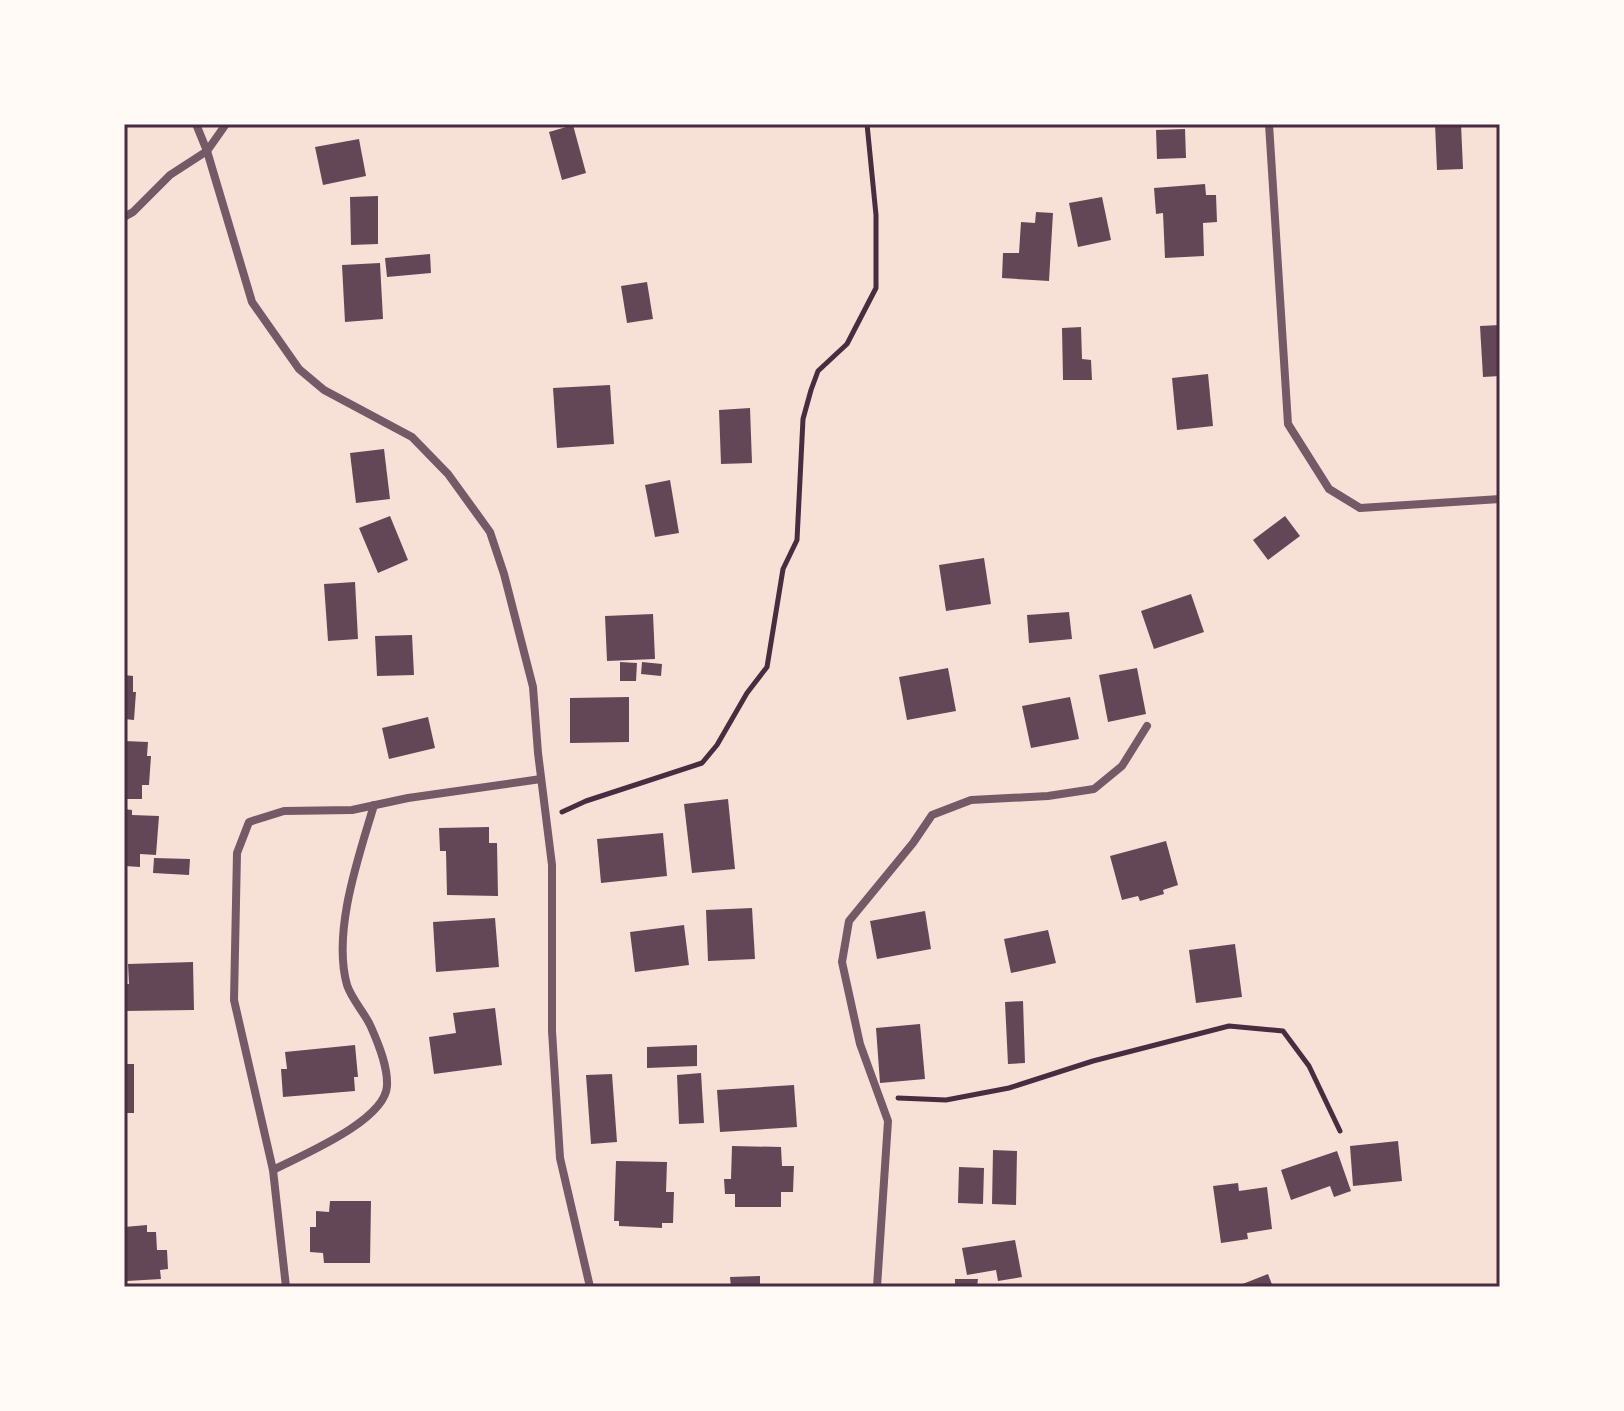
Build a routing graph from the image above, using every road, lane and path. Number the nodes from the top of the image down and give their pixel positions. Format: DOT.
graph roads {
  1 [pos="196,124"];
  2 [pos="226,124"];
  3 [pos="867,124"];
  4 [pos="1269,124"];
  5 [pos="207,151"];
  6 [pos="124,217"];
  7 [pos="1500,499"];
  8 [pos="1147,726"];
  9 [pos="541,779"];
  10 [pos="374,805"];
  11 [pos="547,820"];
  12 [pos="877,1096"];
  13 [pos="1340,1131"];
  14 [pos="273,1170"];
  15 [pos="286,1287"];
  16 [pos="590,1287"];
  17 [pos="877,1287"];
  1 -- 5 [label="street"];
  2 -- 5 [label="street"];
  3 -- 11 [label="path"];
  4 -- 7 [label="street"];
  5 -- 6 [label="street"];
  5 -- 9 [label="street"];
  8 -- 12 [label="street"];
  9 -- 10 [label="street"];
  9 -- 11 [label="street"];
  10 -- 14 [label="street"];
  10 -- 14 [label="street"];
  11 -- 16 [label="street"];
  12 -- 13 [label="path"];
  12 -- 17 [label="street"];
  14 -- 15 [label="street"];
}
